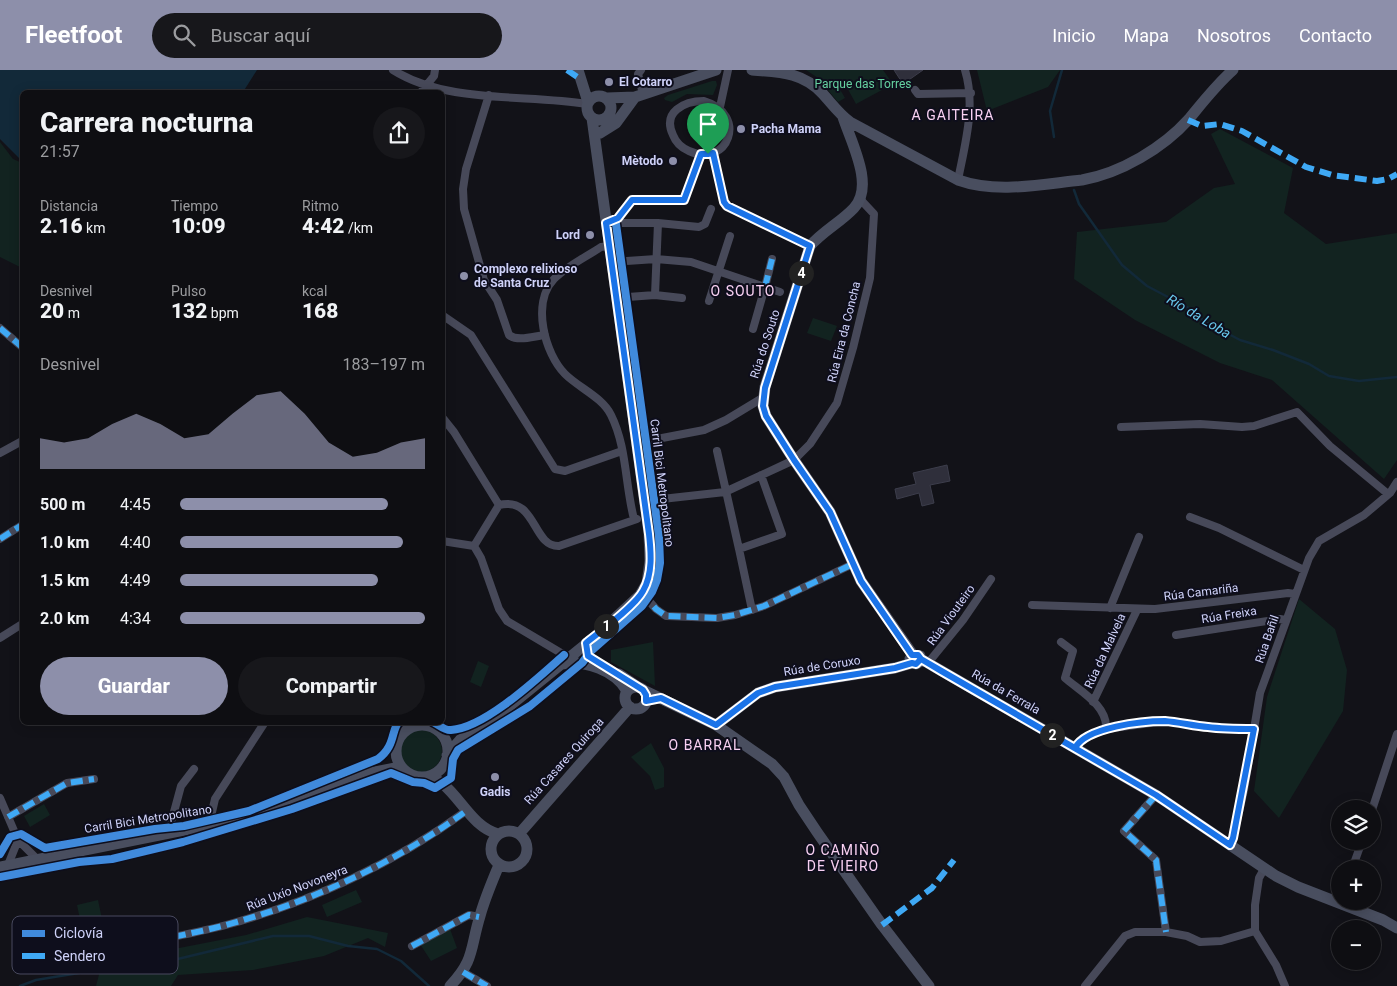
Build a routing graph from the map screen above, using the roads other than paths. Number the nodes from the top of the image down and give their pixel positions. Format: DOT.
graph roads {
  1 [pos="393,70"];
  2 [pos="435,70"];
  3 [pos="578,70"];
  4 [pos="641,70"];
  5 [pos="716,70"];
  6 [pos="728,70"];
  7 [pos="752,70"];
  8 [pos="965,70"];
  9 [pos="1233,70"];
  10 [pos="584,85"];
  11 [pos="423,89"];
  12 [pos="915,90"];
  13 [pos="445,91"];
  14 [pos="971,92"];
  15 [pos="489,95"];
  16 [pos="637,96"];
  17 [pos="594,100"];
  18 [pos="574,102"];
  19 [pos="720,107"];
  20 [pos="608,115"];
  21 [pos="843,117"];
  22 [pos="592,118"];
  23 [pos="600,133"];
  24 [pos="596,145"];
  25 [pos="713,153"];
  26 [pos="701,154"];
  27 [pos="958,180"];
  28 [pos="860,199"];
  29 [pos="711,209"];
  30 [pos="606,223"];
  31 [pos="658,223"];
  32 [pos="730,236"];
  33 [pos="609,246"];
  34 [pos="810,246"];
  35 [pos="656,259"];
  36 [pos="772,259"];
  37 [pos="612,262"];
  38 [pos="719,270"];
  39 [pos="765,287"];
  40 [pos="780,292"];
  41 [pos="655,295"];
  42 [pos="628,297"];
  43 [pos="682,298"];
  44 [pos="709,301"];
  45 [pos="445,317"];
  46 [pos="0,329"];
  47 [pos="753,330"];
  48 [pos="545,335"];
  49 [pos="20,345"];
  50 [pos="764,397"];
  51 [pos="445,421"];
  52 [pos="1121,427"];
  53 [pos="20,442"];
  54 [pos="636,443"];
  55 [pos="622,451"];
  56 [pos="717,451"];
  57 [pos="0,453"];
  58 [pos="794,460"];
  59 [pos="761,475"];
  60 [pos="1397,482"];
  61 [pos="725,492"];
  62 [pos="1390,492"];
  63 [pos="1397,498"];
  64 [pos="644,501"];
  65 [pos="499,506"];
  66 [pos="1190,517"];
  67 [pos="647,518"];
  68 [pos="634,519"];
  69 [pos="20,526"];
  70 [pos="1139,537"];
  71 [pos="0,539"];
  72 [pos="445,541"];
  73 [pos="474,546"];
  74 [pos="740,549"];
  75 [pos="853,564"];
  76 [pos="1304,570"];
  77 [pos="990,579"];
  78 [pos="642,593"];
  79 [pos="1295,594"];
  80 [pos="1032,605"];
  81 [pos="1110,608"];
  82 [pos="752,610"];
  83 [pos="1137,610"];
  84 [pos="1285,620"];
  85 [pos="20,625"];
  86 [pos="1176,635"];
  87 [pos="0,638"];
  88 [pos="1061,642"];
  89 [pos="586,643"];
  90 [pos="566,660"];
  91 [pos="918,660"];
  92 [pos="638,692"];
  93 [pos="1093,702"];
  94 [pos="630,707"];
  95 [pos="492,721"];
  96 [pos="263,725"];
  97 [pos="716,725"];
  98 [pos="405,726"];
  99 [pos="1106,729"];
  100 [pos="1254,729"];
  101 [pos="1397,734"];
  102 [pos="442,736"];
  103 [pos="397,744"];
  104 [pos="1075,748"];
  105 [pos="448,755"];
  106 [pos="400,766"];
  107 [pos="443,767"];
  108 [pos="194,769"];
  109 [pos="360,775"];
  110 [pos="430,776"];
  111 [pos="94,779"];
  112 [pos="443,784"];
  113 [pos="1156,795"];
  114 [pos="0,798"];
  115 [pos="1375,800"];
  116 [pos="466,811"];
  117 [pos="8,817"];
  118 [pos="209,825"];
  119 [pos="172,834"];
  120 [pos="519,834"];
  121 [pos="492,836"];
  122 [pos="18,840"];
  123 [pos="1230,845"];
  124 [pos="38,860"];
  125 [pos="499,865"];
  126 [pos="4,866"];
  127 [pos="1264,868"];
  128 [pos="1331,900"];
  129 [pos="1358,910"];
  130 [pos="480,917"];
  131 [pos="1397,928"];
  132 [pos="1255,931"];
  133 [pos="1166,932"];
  134 [pos="178,935"];
  135 [pos="412,946"];
  136 [pos="463,972"];
  137 [pos="450,986"];
  138 [pos="487,986"];
  139 [pos="929,986"];
  140 [pos="1085,986"];
  141 [pos="1285,986"];
  1 -- 11 [label="street"];
  2 -- 11 [label="street"];
  3 -- 10 [label="street"];
  4 -- 16 [label="street"];
  5 -- 16 [label="street"];
  6 -- 19 [label="street"];
  7 -- 21 [label="street"];
  8 -- 14 [label="street"];
  9 -- 27 [label="street"];
  10 -- 17 [label="street"];
  10 -- 18 [label="street"];
  12 -- 14 [label="street"];
  13 -- 15 [label="street"];
  14 -- 27 [label="street"];
  15 -- 18 [label="street"];
  15 -- 48 [label="street"];
  16 -- 17 [label="street"];
  16 -- 20 [label="street"];
  16 -- 23 [label="street"];
  17 -- 18 [label="street"];
  17 -- 20 [label="street"];
  17 -- 22 [label="street"];
  19 -- 25 [label="street"];
  19 -- 26 [label="street"];
  20 -- 22 [label="street"];
  20 -- 23 [label="street"];
  21 -- 27 [label="street"];
  21 -- 28 [label="street"];
  22 -- 24 [label="street"];
  23 -- 24 [label="street"];
  24 -- 30 [label="street"];
  25 -- 26 [label="street"];
  25 -- 34 [label="street"];
  26 -- 30 [label="street"];
  28 -- 34 [label="street, Rúa do Souto"];
  28 -- 58 [label="street, Rúa Eira da Concha"];
  29 -- 31 [label="street"];
  30 -- 31 [label="street"];
  30 -- 33 [label="street"];
  31 -- 35 [label="street"];
  32 -- 38 [label="street"];
  33 -- 37 [label="street"];
  33 -- 48 [label="street"];
  34 -- 50 [label="street, Rúa do Souto"];
  35 -- 37 [label="street"];
  35 -- 38 [label="street"];
  35 -- 41 [label="street"];
  36 -- 39 [label="street"];
  37 -- 54 [label="street"];
  38 -- 39 [label="street"];
  38 -- 44 [label="street"];
  39 -- 40 [label="street"];
  39 -- 47 [label="street"];
  41 -- 42 [label="street"];
  41 -- 43 [label="street"];
  45 -- 55 [label="street"];
  46 -- 49 [label="street"];
  48 -- 55 [label="street"];
  50 -- 54 [label="street"];
  50 -- 58 [label="street, Rúa do Souto"];
  51 -- 65 [label="street"];
  52 -- 62 [label="street"];
  53 -- 57 [label="street"];
  54 -- 64 [label="street"];
  55 -- 68 [label="street"];
  56 -- 61 [label="street"];
  58 -- 59 [label="street"];
  58 -- 75 [label="street, Rúa do Souto"];
  59 -- 61 [label="street"];
  59 -- 74 [label="street"];
  60 -- 62 [label="street, Rúa Bañil"];
  61 -- 64 [label="street"];
  61 -- 74 [label="street"];
  62 -- 63 [label="street"];
  62 -- 76 [label="street, Rúa Bañil"];
  64 -- 67 [label="street"];
  65 -- 68 [label="street"];
  65 -- 73 [label="street"];
  66 -- 76 [label="street"];
  67 -- 68 [label="street"];
  67 -- 78 [label="street"];
  69 -- 71 [label="street"];
  70 -- 81 [label="street"];
  72 -- 73 [label="street"];
  73 -- 90 [label="street"];
  74 -- 82 [label="street"];
  75 -- 82 [label="street"];
  75 -- 91 [label="street, Rúa do Souto"];
  76 -- 79 [label="street, Rúa Bañil"];
  77 -- 91 [label="street, Rúa Viouteiro"];
  78 -- 82 [label="street"];
  78 -- 89 [label="street"];
  79 -- 83 [label="street, Rúa Camariña"];
  79 -- 84 [label="street, Rúa Bañil"];
  80 -- 81 [label="street, Rúa Camariña"];
  81 -- 83 [label="street, Rúa Camariña"];
  83 -- 93 [label="street, Rúa da Malvela"];
  84 -- 86 [label="street, Rúa Freixa"];
  84 -- 100 [label="street, Rúa Bañil"];
  85 -- 87 [label="street"];
  88 -- 93 [label="street, Rúa da Malvela"];
  89 -- 90 [label="street"];
  89 -- 92 [label="street"];
  90 -- 92 [label="street"];
  90 -- 95 [label="street"];
  91 -- 97 [label="street, Rúa de Coruxo"];
  91 -- 104 [label="street, Rúa da Ferrala"];
  92 -- 94 [label="street"];
  92 -- 94 [label="street"];
  92 -- 97 [label="street"];
  93 -- 99 [label="street, Rúa da Malvela"];
  94 -- 120 [label="street, Rúa Casares Quiroga"];
  95 -- 102 [label="street"];
  95 -- 105 [label="street"];
  96 -- 118 [label="street"];
  97 -- 139 [label="street"];
  98 -- 102 [label="street"];
  98 -- 103 [label="street"];
  99 -- 100 [label="street"];
  99 -- 104 [label="street"];
  100 -- 123 [label="street, Rúa Bañil"];
  101 -- 115 [label="street"];
  102 -- 105 [label="street"];
  103 -- 106 [label="street"];
  103 -- 109 [label="street"];
  104 -- 113 [label="street, Rúa da Ferrala"];
  105 -- 107 [label="street"];
  106 -- 109 [label="street"];
  106 -- 110 [label="street"];
  107 -- 110 [label="street"];
  107 -- 112 [label="street"];
  108 -- 119 [label="street"];
  109 -- 118 [label="street"];
  110 -- 112 [label="street"];
  111 -- 117 [label="street"];
  112 -- 116 [label="street"];
  113 -- 123 [label="street, Rúa da Ferrala"];
  113 -- 133 [label="street"];
  114 -- 117 [label="street"];
  116 -- 121 [label="street"];
  116 -- 134 [label="street, Rúa Uxío Novoneyra"];
  117 -- 122 [label="street"];
  118 -- 119 [label="street"];
  119 -- 124 [label="street"];
  120 -- 121 [label="street"];
  120 -- 125 [label="street"];
  121 -- 125 [label="street"];
  122 -- 124 [label="street"];
  122 -- 126 [label="street"];
  123 -- 127 [label="street, Rúa da Ferrala"];
  124 -- 126 [label="street"];
  125 -- 130 [label="street"];
  127 -- 128 [label="street, Rúa da Ferrala"];
  127 -- 132 [label="street"];
  129 -- 131 [label="street, Rúa da Ferrala"];
  130 -- 135 [label="street"];
  130 -- 136 [label="street"];
  132 -- 133 [label="street"];
  132 -- 141 [label="street"];
  133 -- 140 [label="street"];
  136 -- 137 [label="street"];
  136 -- 138 [label="street"];
}
